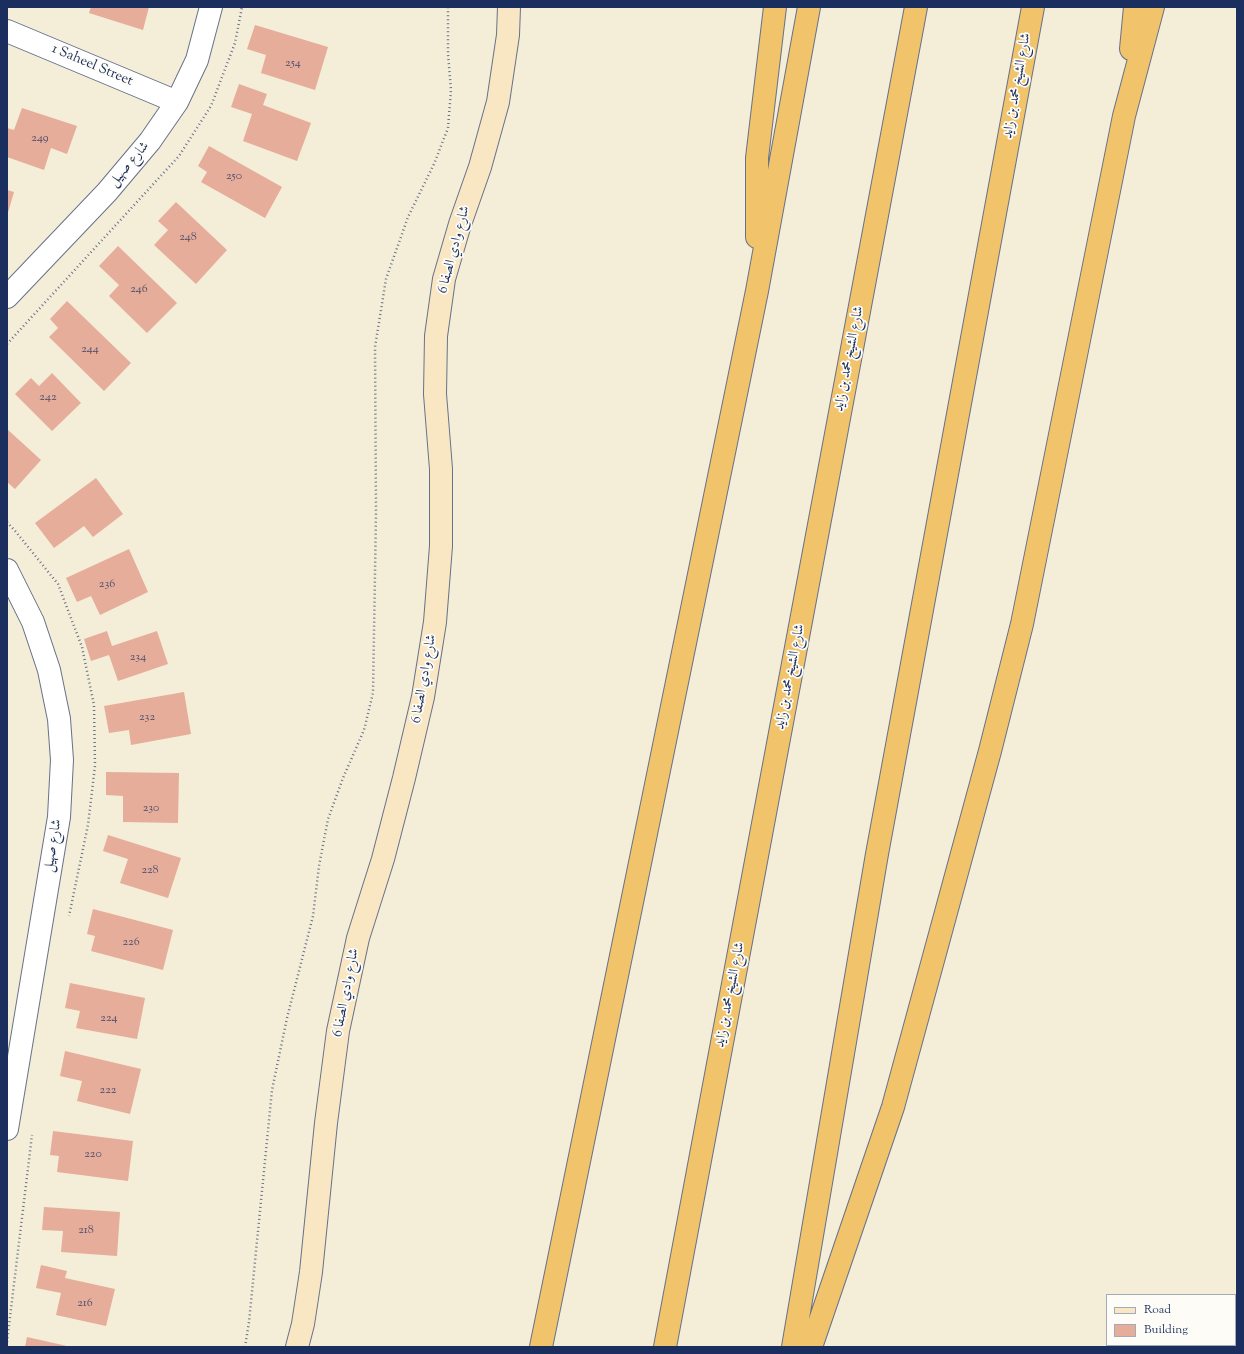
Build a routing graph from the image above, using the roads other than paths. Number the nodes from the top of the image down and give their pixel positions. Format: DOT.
graph roads {
  1 [pos="211,7"];
  2 [pos="509,7"];
  3 [pos="775,7"];
  4 [pos="809,7"];
  5 [pos="916,7"];
  6 [pos="1033,7"];
  7 [pos="1135,7"];
  8 [pos="1154,7"];
  9 [pos="7,31"];
  10 [pos="177,102"];
  11 [pos="1124,116"];
  12 [pos="757,291"];
  13 [pos="7,297"];
  14 [pos="7,570"];
  15 [pos="7,1129"];
  16 [pos="296,1347"];
  17 [pos="541,1347"];
  18 [pos="665,1347"];
  19 [pos="793,1347"];
  20 [pos="811,1347"];
  1 -- 10 [label="street, شارع صهيل"];
  2 -- 16 [label="street, شارع وادي الصفا 6"];
  3 -- 12 [label="highway"];
  4 -- 12 [label="highway"];
  5 -- 18 [label="highway, شارع الشيخ محمد بن زايد"];
  6 -- 19 [label="highway, شارع الشيخ محمد بن زايد"];
  7 -- 11 [label="highway"];
  8 -- 11 [label="highway"];
  9 -- 10 [label="street, 1 Saheel Street"];
  10 -- 13 [label="street, شارع صهيل"];
  11 -- 20 [label="highway"];
  12 -- 17 [label="highway"];
  14 -- 15 [label="street, شارع صهيل"];
}
